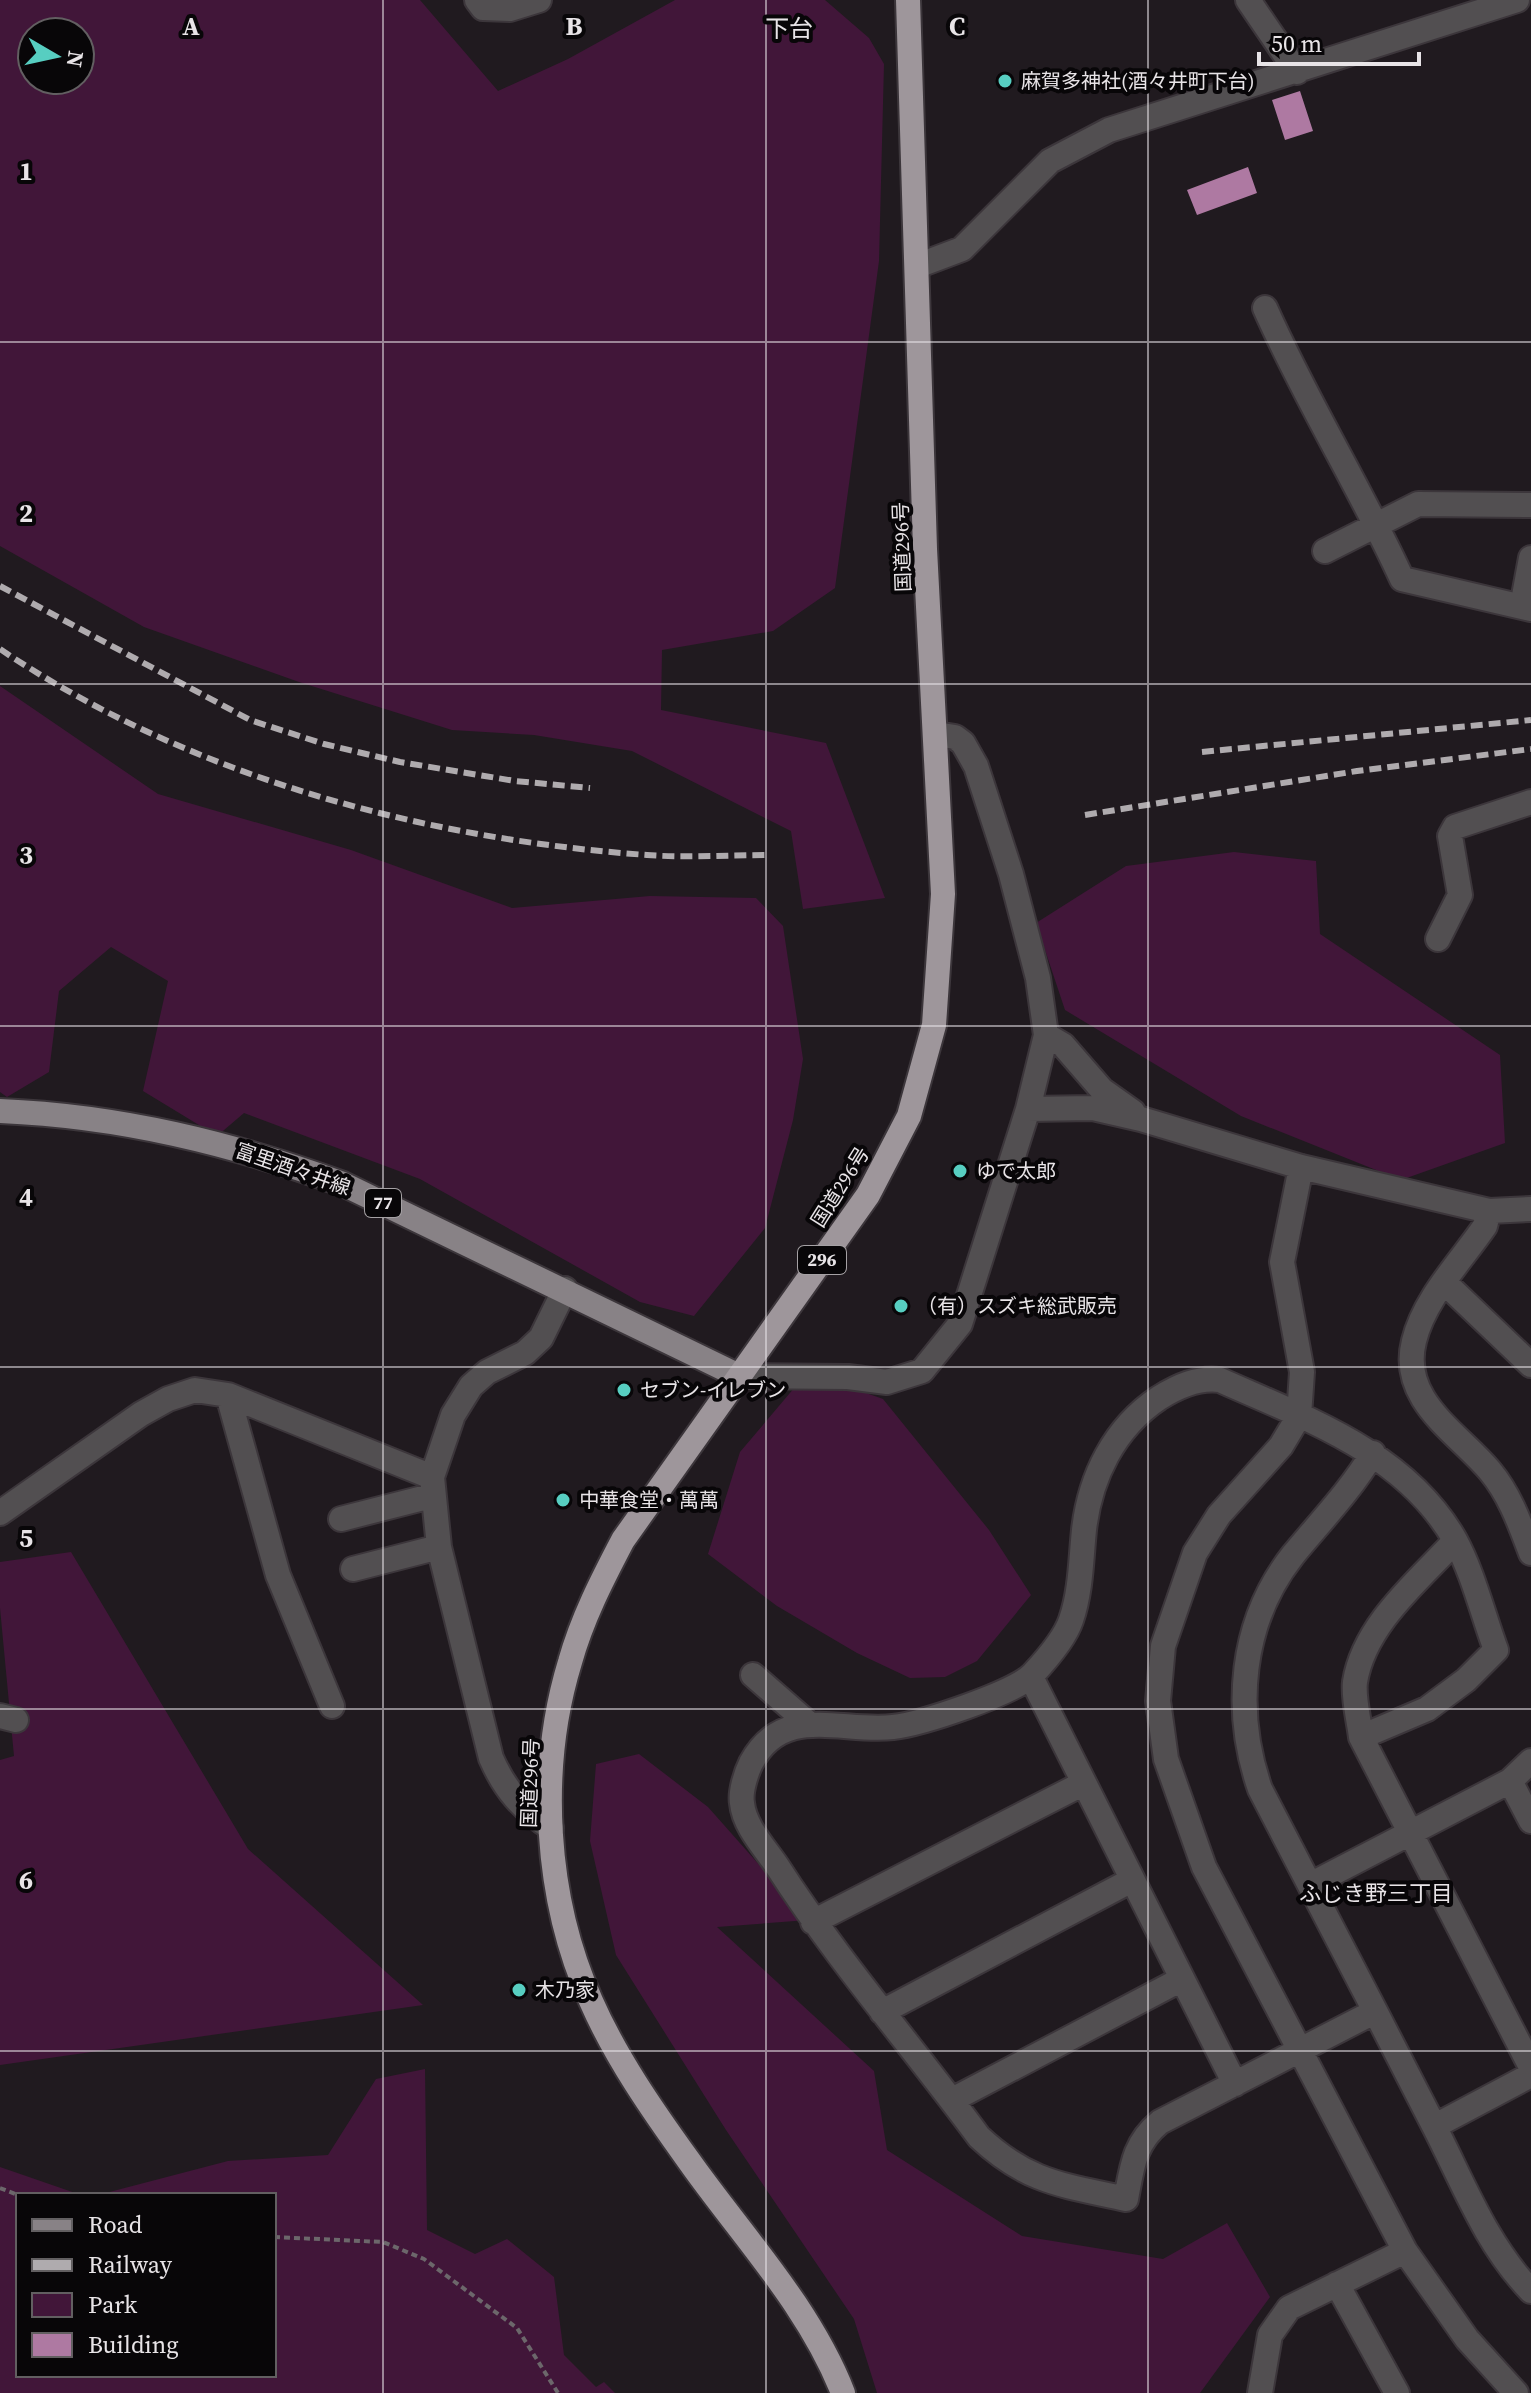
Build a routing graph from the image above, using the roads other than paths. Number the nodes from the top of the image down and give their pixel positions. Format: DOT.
graph roads {
  1 [pos="477,0"];
  2 [pos="539,0"];
  3 [pos="908,0"];
  4 [pos="1248,0"];
  5 [pos="1517,0"];
  6 [pos="1297,72"];
  7 [pos="917,266"];
  8 [pos="1265,308"];
  9 [pos="1531,505"];
  10 [pos="1376,523"];
  11 [pos="1325,551"];
  12 [pos="1531,558"];
  13 [pos="1526,608"];
  14 [pos="936,734"];
  15 [pos="1531,802"];
  16 [pos="1438,939"];
  17 [pos="1046,1035"];
  18 [pos="1028,1109"];
  19 [pos="0,1111"];
  20 [pos="1141,1119"];
  21 [pos="1301,1167"];
  22 [pos="1531,1209"];
  23 [pos="1489,1211"];
  24 [pos="1445,1283"];
  25 [pos="565,1289"];
  26 [pos="1531,1365"];
  27 [pos="739,1376"];
  28 [pos="228,1395"];
  29 [pos="1299,1416"];
  30 [pos="1373,1453"];
  31 [pos="432,1487"];
  32 [pos="0,1513"];
  33 [pos="341,1519"];
  34 [pos="1455,1541"];
  35 [pos="439,1547"];
  36 [pos="1531,1553"];
  37 [pos="353,1569"];
  38 [pos="753,1675"];
  39 [pos="1031,1677"];
  40 [pos="332,1706"];
  41 [pos="808,1723"];
  42 [pos="1361,1737"];
  43 [pos="1531,1761"];
  44 [pos="1510,1781"];
  45 [pos="1082,1784"];
  46 [pos="1531,1821"];
  47 [pos="551,1828"];
  48 [pos="1409,1833"];
  49 [pos="1132,1880"];
  50 [pos="1310,1885"];
  51 [pos="813,1922"];
  52 [pos="1182,1979"];
  53 [pos="882,2012"];
  54 [pos="1374,2012"];
  55 [pos="1302,2050"];
  56 [pos="1531,2067"];
  57 [pos="1531,2075"];
  58 [pos="1235,2084"];
  59 [pos="952,2100"];
  60 [pos="1435,2126"];
  61 [pos="1405,2251"];
  62 [pos="1337,2284"];
  63 [pos="1531,2291"];
  64 [pos="843,2393"];
  65 [pos="1260,2393"];
  66 [pos="1397,2393"];
  67 [pos="1516,2393"];
  1 -- 2 [label="street"];
  3 -- 7 [label="highway, 国道296号 / 296"];
  4 -- 6 [label="street"];
  5 -- 6 [label="street"];
  6 -- 7 [label="street"];
  7 -- 14 [label="highway, 国道296号 / 296"];
  8 -- 10 [label="street"];
  9 -- 10 [label="street"];
  10 -- 11 [label="street"];
  10 -- 13 [label="street"];
  12 -- 13 [label="street"];
  14 -- 17 [label="street"];
  14 -- 27 [label="highway, 国道296号 / 296"];
  15 -- 16 [label="street"];
  17 -- 18 [label="street"];
  17 -- 20 [label="street"];
  18 -- 20 [label="street"];
  18 -- 27 [label="street"];
  19 -- 25 [label="main road, 富里酒々井線 / 77"];
  20 -- 21 [label="street"];
  21 -- 23 [label="street"];
  21 -- 29 [label="street"];
  22 -- 23 [label="street"];
  23 -- 24 [label="street"];
  24 -- 26 [label="street"];
  24 -- 36 [label="street"];
  25 -- 27 [label="main road, 富里酒々井線 / 77"];
  25 -- 31 [label="street"];
  27 -- 47 [label="highway, 国道296号 / 296"];
  28 -- 31 [label="street"];
  28 -- 32 [label="street"];
  28 -- 40 [label="street"];
  29 -- 30 [label="street"];
  29 -- 39 [label="street"];
  29 -- 55 [label="street"];
  30 -- 34 [label="street"];
  30 -- 50 [label="street"];
  31 -- 33 [label="street"];
  31 -- 35 [label="street"];
  34 -- 42 [label="street"];
  34 -- 42 [label="street"];
  35 -- 37 [label="street"];
  35 -- 47 [label="street"];
  38 -- 41 [label="street"];
  39 -- 41 [label="street"];
  39 -- 45 [label="street"];
  41 -- 51 [label="street"];
  42 -- 48 [label="street"];
  43 -- 44 [label="street"];
  44 -- 46 [label="street"];
  44 -- 48 [label="street"];
  45 -- 49 [label="street"];
  45 -- 51 [label="street"];
  47 -- 64 [label="highway, 国道296号 / 296"];
  48 -- 50 [label="street"];
  48 -- 56 [label="street"];
  49 -- 52 [label="street"];
  49 -- 53 [label="street"];
  50 -- 54 [label="street"];
  51 -- 53 [label="street"];
  52 -- 58 [label="street"];
  52 -- 59 [label="street"];
  53 -- 59 [label="street"];
  54 -- 55 [label="street"];
  54 -- 60 [label="street"];
  55 -- 58 [label="street"];
  55 -- 61 [label="street"];
  57 -- 60 [label="street"];
  58 -- 59 [label="street"];
  60 -- 63 [label="street"];
  61 -- 62 [label="street"];
  61 -- 67 [label="street"];
  62 -- 65 [label="street"];
  62 -- 66 [label="street"];
}
